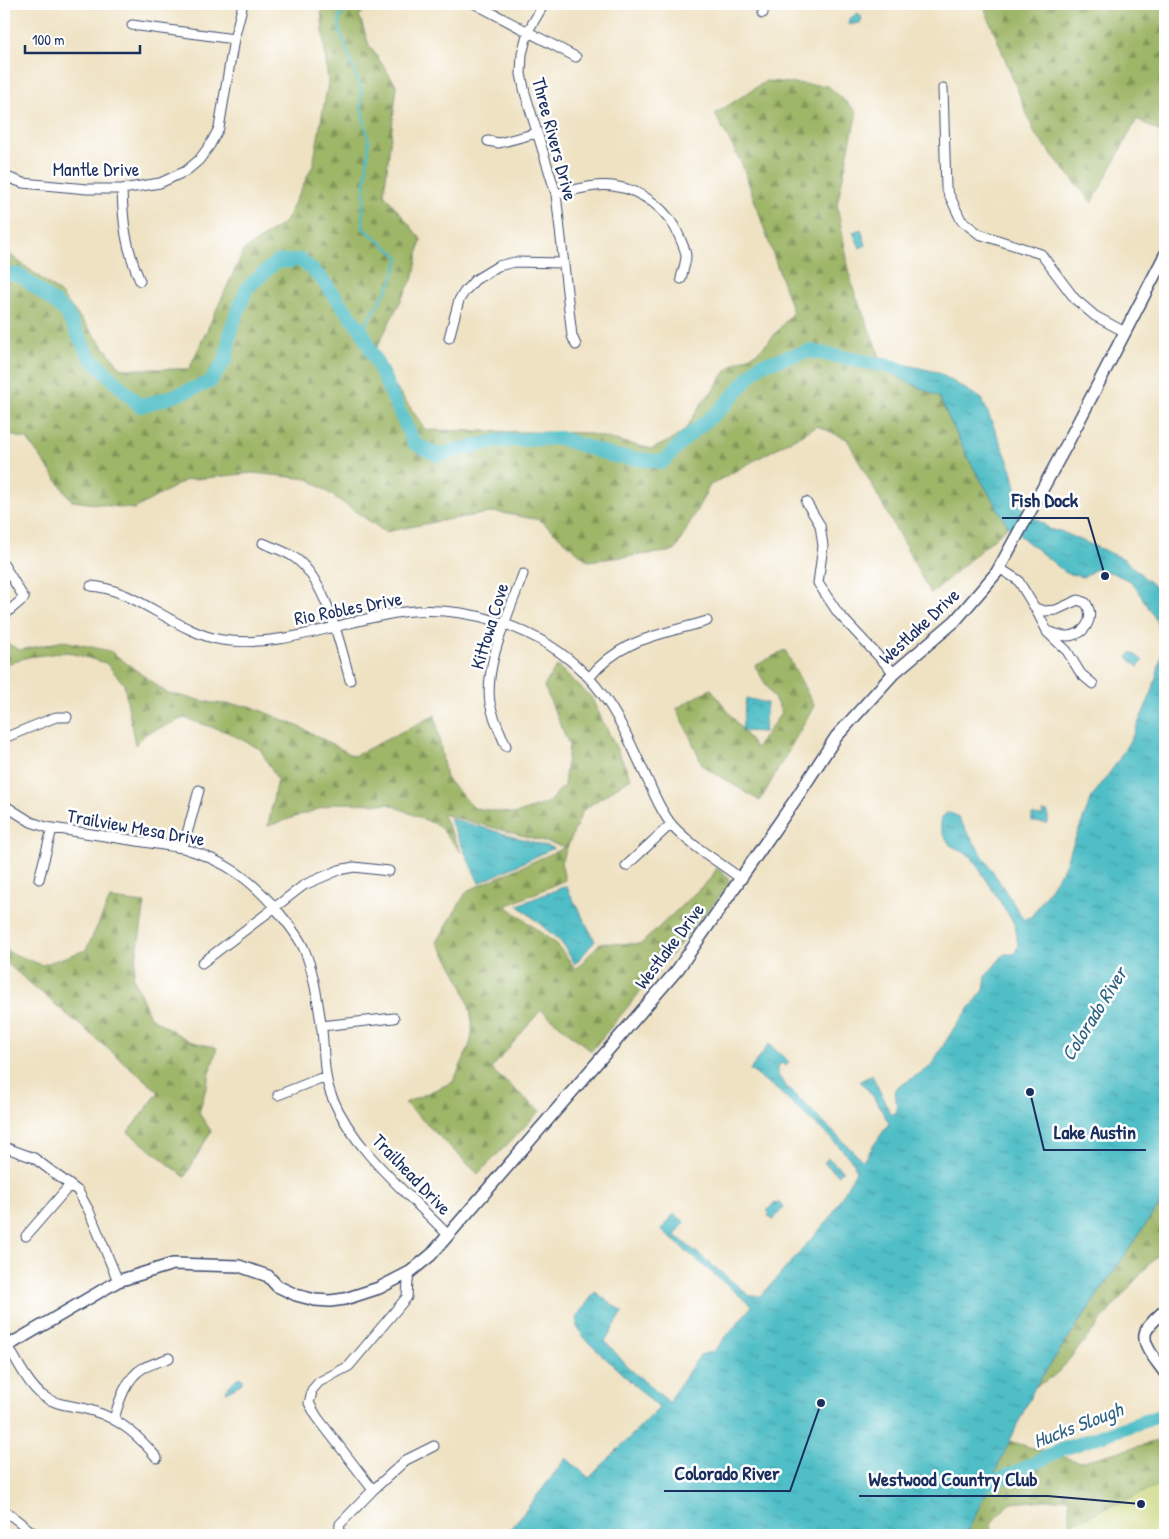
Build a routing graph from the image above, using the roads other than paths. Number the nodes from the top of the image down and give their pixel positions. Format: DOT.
graph roads {
  1 [pos="243,4"];
  2 [pos="476,4"];
  3 [pos="544,4"];
  4 [pos="132,25"];
  5 [pos="528,31"];
  6 [pos="234,39"];
  7 [pos="576,57"];
  8 [pos="943,88"];
  9 [pos="537,133"];
  10 [pos="488,141"];
  11 [pos="4,176"];
  12 [pos="122,189"];
  13 [pos="556,194"];
  14 [pos="1165,254"];
  15 [pos="563,263"];
  16 [pos="681,279"];
  17 [pos="140,282"];
  18 [pos="1125,332"];
  19 [pos="449,338"];
  20 [pos="576,345"];
  21 [pos="806,502"];
  22 [pos="263,543"];
  23 [pos="4,564"];
  24 [pos="999,568"];
  25 [pos="523,574"];
  26 [pos="90,586"];
  27 [pos="1035,608"];
  28 [pos="4,615"];
  29 [pos="707,621"];
  30 [pos="505,624"];
  31 [pos="335,626"];
  32 [pos="1047,631"];
  33 [pos="894,672"];
  34 [pos="589,678"];
  35 [pos="350,680"];
  36 [pos="1093,684"];
  37 [pos="67,717"];
  38 [pos="4,738"];
  39 [pos="506,746"];
  40 [pos="199,790"];
  41 [pos="4,804"];
  42 [pos="671,824"];
  43 [pos="52,829"];
  44 [pos="183,848"];
  45 [pos="626,866"];
  46 [pos="389,871"];
  47 [pos="740,878"];
  48 [pos="39,879"];
  49 [pos="275,907"];
  50 [pos="202,963"];
  51 [pos="394,1018"];
  52 [pos="322,1026"];
  53 [pos="326,1076"];
  54 [pos="278,1095"];
  55 [pos="353,1134"];
  56 [pos="4,1147"];
  57 [pos="70,1185"];
  58 [pos="448,1235"];
  59 [pos="26,1236"];
  60 [pos="410,1272"];
  61 [pos="118,1281"];
  62 [pos="1165,1310"];
  63 [pos="6,1347"];
  64 [pos="169,1358"];
  65 [pos="1165,1373"];
  66 [pos="114,1418"];
  67 [pos="434,1446"];
  68 [pos="157,1458"];
  69 [pos="373,1490"];
  70 [pos="4,1510"];
  71 [pos="36,1535"];
  72 [pos="339,1535"];
  1 -- 6 [label="street, Mantle Drive"];
  2 -- 5 [label="street"];
  3 -- 5 [label="street, Three Rivers Drive"];
  4 -- 6 [label="street"];
  5 -- 7 [label="street"];
  5 -- 9 [label="street, Three Rivers Drive"];
  6 -- 12 [label="street, Mantle Drive"];
  8 -- 18 [label="street"];
  9 -- 10 [label="street"];
  9 -- 13 [label="street, Three Rivers Drive"];
  11 -- 12 [label="street, Mantle Drive"];
  12 -- 17 [label="street"];
  13 -- 15 [label="street, Three Rivers Drive"];
  13 -- 16 [label="street"];
  14 -- 18 [label="street, Westlake Drive"];
  15 -- 19 [label="street"];
  15 -- 20 [label="street, Three Rivers Drive"];
  18 -- 24 [label="street, Westlake Drive"];
  21 -- 33 [label="street"];
  22 -- 31 [label="street"];
  23 -- 28 [label="street"];
  24 -- 27 [label="street"];
  24 -- 33 [label="street, Westlake Drive"];
  25 -- 30 [label="street, Kittowa Cove"];
  26 -- 31 [label="street, Rio Robles Drive"];
  27 -- 32 [label="street"];
  27 -- 32 [label="street"];
  29 -- 34 [label="street"];
  30 -- 31 [label="street, Rio Robles Drive"];
  30 -- 34 [label="street, Rio Robles Drive"];
  30 -- 39 [label="street, Kittowa Cove"];
  31 -- 35 [label="street"];
  32 -- 36 [label="street"];
  33 -- 47 [label="street, Westlake Drive"];
  34 -- 42 [label="street, Rio Robles Drive"];
  37 -- 38 [label="street"];
  40 -- 44 [label="street"];
  41 -- 43 [label="street, Trailview Mesa Drive"];
  42 -- 45 [label="street"];
  42 -- 47 [label="street, Rio Robles Drive"];
  43 -- 44 [label="street, Trailview Mesa Drive"];
  43 -- 48 [label="street"];
  44 -- 49 [label="street, Trailview Mesa Drive"];
  46 -- 49 [label="street"];
  47 -- 58 [label="street, Westlake Drive"];
  49 -- 50 [label="street"];
  49 -- 52 [label="street, Trailview Mesa Drive"];
  51 -- 52 [label="street"];
  52 -- 53 [label="street, Trailview Mesa Drive"];
  53 -- 54 [label="street"];
  53 -- 55 [label="street, Trailview Mesa Drive"];
  55 -- 58 [label="street, Trailhead Drive"];
  56 -- 57 [label="street"];
  57 -- 59 [label="street"];
  57 -- 61 [label="street"];
  58 -- 60 [label="street, Westlake Drive"];
  60 -- 61 [label="street, Westlake Drive"];
  60 -- 69 [label="street"];
  61 -- 63 [label="street, Westlake Drive"];
  62 -- 65 [label="street"];
  63 -- 66 [label="street"];
  64 -- 66 [label="street"];
  66 -- 68 [label="street"];
  67 -- 69 [label="street"];
  69 -- 72 [label="street"];
  70 -- 71 [label="street"];
}
